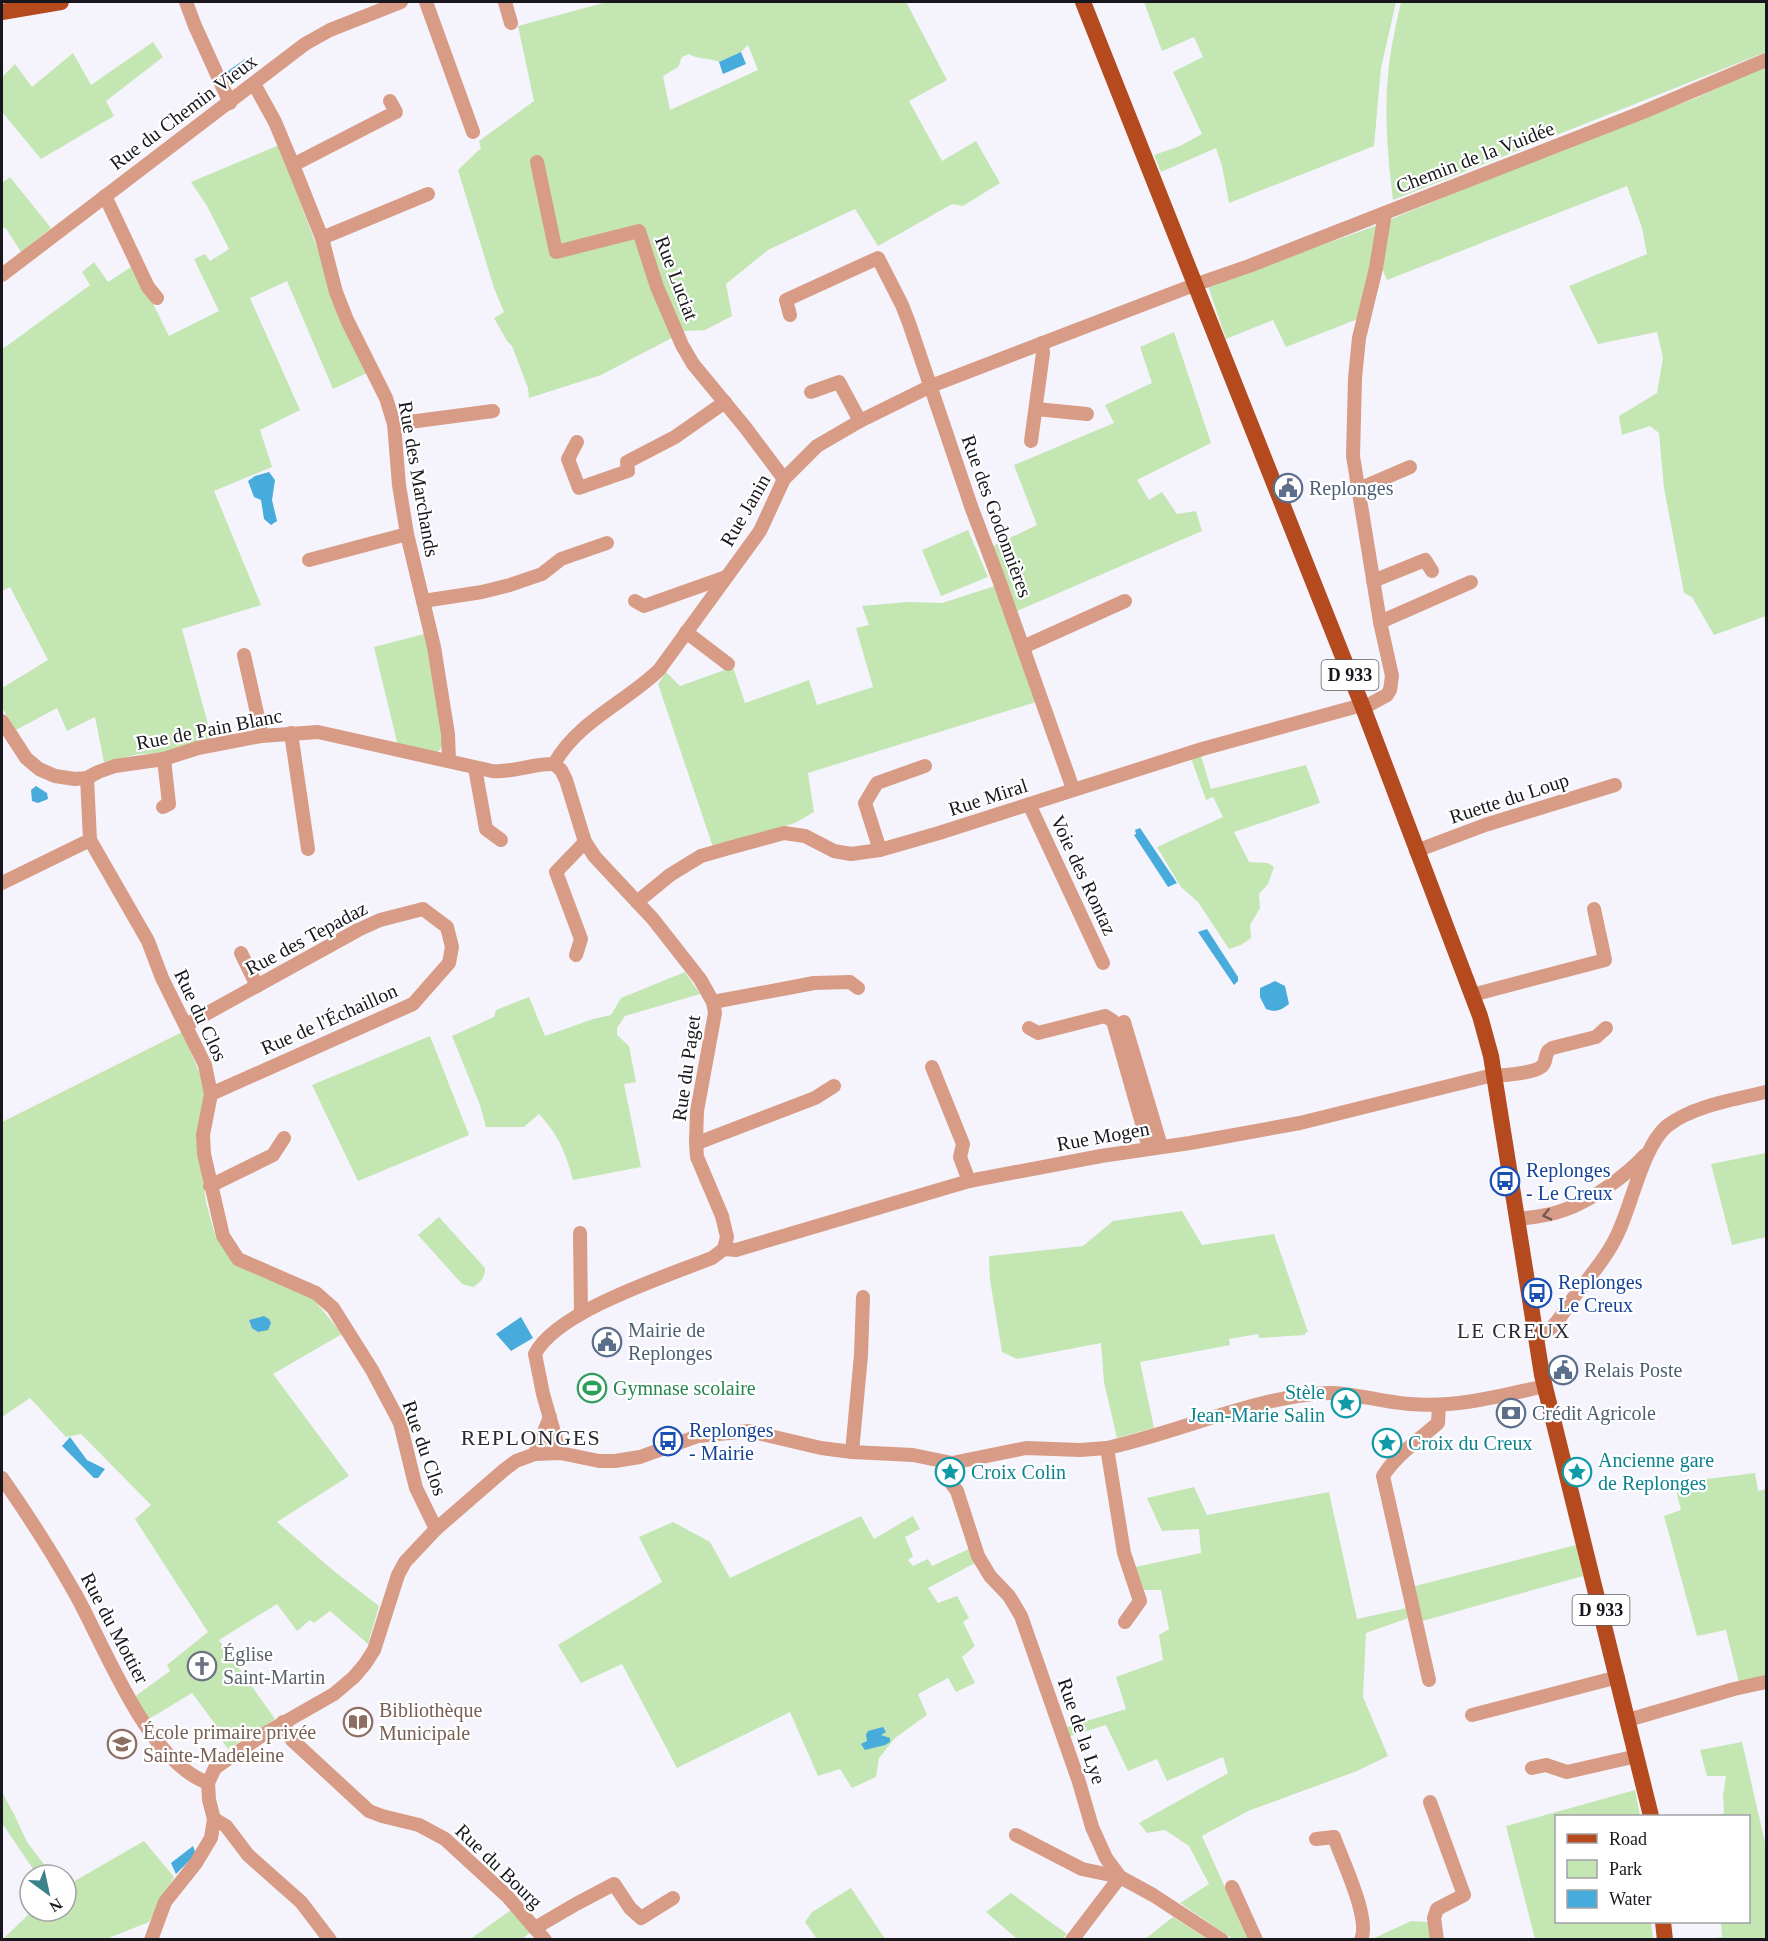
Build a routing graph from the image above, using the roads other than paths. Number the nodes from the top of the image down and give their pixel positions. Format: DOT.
graph roads {
  1 [pos="61,2"];
  2 [pos="186,2"];
  3 [pos="401,2"];
  4 [pos="426,2"];
  5 [pos="505,2"];
  6 [pos="1083,2"];
  7 [pos="2,12"];
  8 [pos="511,23"];
  9 [pos="1767,60"];
  10 [pos="254,84"];
  11 [pos="390,101"];
  12 [pos="230,103"];
  13 [pos="473,132"];
  14 [pos="537,162"];
  15 [pos="293,165"];
  16 [pos="428,194"];
  17 [pos="105,196"];
  18 [pos="1384,213"];
  19 [pos="322,238"];
  20 [pos="2,275"];
  21 [pos="1194,285"];
  22 [pos="157,298"];
  23 [pos="790,315"];
  24 [pos="1042,343"];
  25 [pos="931,386"];
  26 [pos="811,392"];
  27 [pos="725,402"];
  28 [pos="1036,409"];
  29 [pos="493,411"];
  30 [pos="1087,414"];
  31 [pos="860,421"];
  32 [pos="394,423"];
  33 [pos="1032,441"];
  34 [pos="577,442"];
  35 [pos="1410,467"];
  36 [pos="784,479"];
  37 [pos="1359,489"];
  38 [pos="407,534"];
  39 [pos="607,543"];
  40 [pos="309,560"];
  41 [pos="1432,571"];
  42 [pos="726,577"];
  43 [pos="1373,581"];
  44 [pos="1472,582"];
  45 [pos="423,601"];
  46 [pos="635,601"];
  47 [pos="1125,601"];
  48 [pos="1380,622"];
  49 [pos="686,632"];
  50 [pos="1023,647"];
  51 [pos="244,655"];
  52 [pos="728,664"];
  53 [pos="1362,707"];
  54 [pos="2,721"];
  55 [pos="291,734"];
  56 [pos="261,736"];
  57 [pos="164,759"];
  58 [pos="449,761"];
  59 [pos="554,764"];
  60 [pos="926,766"];
  61 [pos="475,768"];
  62 [pos="87,778"];
  63 [pos="1615,785"];
  64 [pos="1073,789"];
  65 [pos="1029,804"];
  66 [pos="163,807"];
  67 [pos="90,840"];
  68 [pos="501,840"];
  69 [pos="585,842"];
  70 [pos="308,849"];
  71 [pos="880,850"];
  72 [pos="1416,851"];
  73 [pos="2,883"];
  74 [pos="637,902"];
  75 [pos="1594,909"];
  76 [pos="447,927"];
  77 [pos="241,953"];
  78 [pos="576,955"];
  79 [pos="1103,963"];
  80 [pos="257,986"];
  81 [pos="858,988"];
  82 [pos="1472,996"];
  83 [pos="713,1002"];
  84 [pos="1124,1022"];
  85 [pos="186,1025"];
  86 [pos="1029,1028"];
  87 [pos="1605,1028"];
  88 [pos="932,1067"];
  89 [pos="1493,1076"];
  90 [pos="834,1086"];
  91 [pos="1767,1092"];
  92 [pos="211,1094"];
  93 [pos="284,1138"];
  94 [pos="696,1142"];
  95 [pos="1155,1147"];
  96 [pos="1649,1152"];
  97 [pos="1623,1175"];
  98 [pos="969,1180"];
  99 [pos="210,1186"];
  100 [pos="1635,1186"];
  101 [pos="1518,1219"];
  102 [pos="580,1233"];
  103 [pos="724,1249"];
  104 [pos="863,1297"];
  105 [pos="581,1313"];
  106 [pos="1537,1337"];
  107 [pos="1545,1386"];
  108 [pos="1439,1404"];
  109 [pos="550,1417"];
  110 [pos="1107,1448"];
  111 [pos="852,1452"];
  112 [pos="560,1453"];
  113 [pos="535,1454"];
  114 [pos="942,1462"];
  115 [pos="960,1462"];
  116 [pos="2,1478"];
  117 [pos="957,1491"];
  118 [pos="436,1529"];
  119 [pos="1125,1622"];
  120 [pos="1618,1677"];
  121 [pos="1429,1680"];
  122 [pos="1767,1682"];
  123 [pos="1472,1715"];
  124 [pos="1628,1720"];
  125 [pos="283,1722"];
  126 [pos="1637,1756"];
  127 [pos="1532,1768"];
  128 [pos="208,1783"];
  129 [pos="1430,1802"];
  130 [pos="1651,1815"];
  131 [pos="214,1819"];
  132 [pos="1016,1835"];
  133 [pos="1316,1839"];
  134 [pos="1120,1876"];
  135 [pos="1232,1887"];
  136 [pos="673,1898"];
  137 [pos="1663,1923"];
  138 [pos="535,1928"];
  139 [pos="151,1940"];
  140 [pos="330,1940"];
  141 [pos="545,1940"];
  142 [pos="1072,1940"];
  143 [pos="1222,1940"];
  144 [pos="1256,1940"];
  145 [pos="1361,1940"];
  146 [pos="1437,1940"];
  147 [pos="1665,1940"];
  1 -- 7 [label="main road"];
  2 -- 12 [label="street"];
  3 -- 10 [label="street, Rue du Chemin Vieux"];
  4 -- 13 [label="street"];
  5 -- 8 [label="street"];
  6 -- 21 [label="main road, D 933"];
  9 -- 18 [label="street, Chemin de la Vuidée"];
  10 -- 12 [label="street, Rue du Chemin Vieux"];
  10 -- 15 [label="street, Rue des Marchands"];
  11 -- 15 [label="street"];
  12 -- 17 [label="street, Rue du Chemin Vieux"];
  14 -- 27 [label="street, Rue Luciat"];
  15 -- 19 [label="street, Rue des Marchands"];
  16 -- 19 [label="street"];
  17 -- 20 [label="street, Rue du Chemin Vieux"];
  17 -- 22 [label="street"];
  18 -- 21 [label="street, Chemin de la Vuidée"];
  18 -- 37 [label="street"];
  19 -- 32 [label="street, Rue des Marchands"];
  21 -- 24 [label="street, Rue Janin"];
  21 -- 53 [label="main road, D 933"];
  23 -- 25 [label="street, Rue des Godonnières"];
  24 -- 25 [label="street, Rue Janin"];
  24 -- 28 [label="street"];
  25 -- 31 [label="street, Rue Janin"];
  25 -- 50 [label="street, Rue des Godonnières"];
  26 -- 31 [label="street"];
  27 -- 34 [label="street"];
  27 -- 36 [label="street, Rue Luciat"];
  28 -- 30 [label="street"];
  28 -- 33 [label="street"];
  29 -- 32 [label="street"];
  31 -- 36 [label="street, Rue Janin"];
  32 -- 38 [label="street, Rue des Marchands"];
  35 -- 37 [label="street"];
  36 -- 42 [label="street, Rue Janin"];
  37 -- 43 [label="street"];
  38 -- 40 [label="street"];
  38 -- 45 [label="street, Rue des Marchands"];
  39 -- 45 [label="street"];
  41 -- 43 [label="street"];
  42 -- 46 [label="street"];
  42 -- 49 [label="street, Rue Janin"];
  43 -- 48 [label="street"];
  44 -- 48 [label="street"];
  45 -- 58 [label="street, Rue des Marchands"];
  47 -- 50 [label="street"];
  48 -- 53 [label="street, Rue Miral"];
  49 -- 52 [label="street"];
  49 -- 59 [label="street, Rue Janin"];
  50 -- 64 [label="street, Rue des Godonnières"];
  51 -- 56 [label="street"];
  53 -- 64 [label="street, Rue Miral"];
  53 -- 72 [label="main road, D 933"];
  54 -- 62 [label="street, Rue de Pain Blanc"];
  55 -- 56 [label="street, Rue de Pain Blanc"];
  55 -- 58 [label="street, Rue de Pain Blanc"];
  55 -- 70 [label="street"];
  56 -- 57 [label="street, Rue de Pain Blanc"];
  57 -- 62 [label="street, Rue de Pain Blanc"];
  57 -- 66 [label="street"];
  58 -- 61 [label="street"];
  59 -- 61 [label="street"];
  59 -- 69 [label="street, Rue du Paget"];
  60 -- 71 [label="street"];
  61 -- 68 [label="street"];
  62 -- 67 [label="street"];
  63 -- 72 [label="street, Ruette du Loup"];
  64 -- 65 [label="street, Rue Miral"];
  65 -- 71 [label="street, Rue Miral"];
  65 -- 79 [label="street, Voie des Rontaz"];
  67 -- 73 [label="street"];
  67 -- 85 [label="street, Rue du Clos"];
  69 -- 74 [label="street, Rue du Paget"];
  69 -- 78 [label="street"];
  71 -- 74 [label="street, Rue Miral"];
  72 -- 82 [label="main road, D 933"];
  74 -- 83 [label="street, Rue du Paget"];
  75 -- 82 [label="street"];
  76 -- 80 [label="street, Rue des Tepadaz"];
  76 -- 92 [label="street, Rue de l'Échaillon"];
  77 -- 80 [label="street"];
  80 -- 85 [label="street, Rue des Tepadaz"];
  81 -- 83 [label="street"];
  82 -- 89 [label="main road, D 933"];
  83 -- 94 [label="street, Rue du Paget"];
  84 -- 95 [label="street"];
  85 -- 92 [label="street, Rue du Clos"];
  86 -- 95 [label="street"];
  87 -- 89 [label="street, Rue Mogen"];
  88 -- 98 [label="street"];
  89 -- 95 [label="street, Rue Mogen"];
  89 -- 101 [label="main road, D 933"];
  90 -- 94 [label="street"];
  91 -- 96 [label="street"];
  92 -- 99 [label="street, Rue du Clos"];
  93 -- 99 [label="street"];
  94 -- 103 [label="street, Rue du Paget"];
  95 -- 98 [label="street, Rue Mogen"];
  96 -- 97 [label="street"];
  96 -- 100 [label="street"];
  97 -- 100 [label="street"];
  97 -- 101 [label="street, one-way"];
  98 -- 103 [label="street, Rue Mogen"];
  99 -- 118 [label="street, Rue du Clos"];
  100 -- 106 [label="street"];
  101 -- 106 [label="main road, D 933"];
  102 -- 105 [label="street"];
  103 -- 105 [label="street"];
  104 -- 111 [label="street"];
  105 -- 109 [label="street"];
  106 -- 107 [label="main road, D 933"];
  107 -- 108 [label="street"];
  107 -- 120 [label="main road, D 933"];
  108 -- 110 [label="street"];
  108 -- 121 [label="street"];
  109 -- 112 [label="street"];
  109 -- 113 [label="street"];
  110 -- 115 [label="street"];
  110 -- 119 [label="street"];
  111 -- 112 [label="street"];
  111 -- 114 [label="street"];
  112 -- 113 [label="street"];
  113 -- 118 [label="street"];
  114 -- 115 [label="street"];
  114 -- 117 [label="street, Rue de la Lye"];
  115 -- 117 [label="street, Rue de la Lye"];
  116 -- 128 [label="street, Rue du Mottier"];
  117 -- 134 [label="street, Rue de la Lye"];
  118 -- 125 [label="street"];
  120 -- 123 [label="street"];
  120 -- 124 [label="main road, D 933"];
  122 -- 124 [label="street"];
  124 -- 126 [label="main road, D 933"];
  125 -- 128 [label="street"];
  125 -- 138 [label="street, Rue du Bourg"];
  126 -- 127 [label="street"];
  126 -- 130 [label="main road, D 933"];
  128 -- 131 [label="street"];
  129 -- 146 [label="street"];
  131 -- 139 [label="street"];
  131 -- 140 [label="street"];
  132 -- 134 [label="street"];
  133 -- 145 [label="street"];
  134 -- 142 [label="street"];
  134 -- 143 [label="street, Rue de la Lye"];
  135 -- 144 [label="street"];
  136 -- 138 [label="street"];
  137 -- 147 [label="main road"];
  138 -- 141 [label="street, Rue du Bourg"];
}
